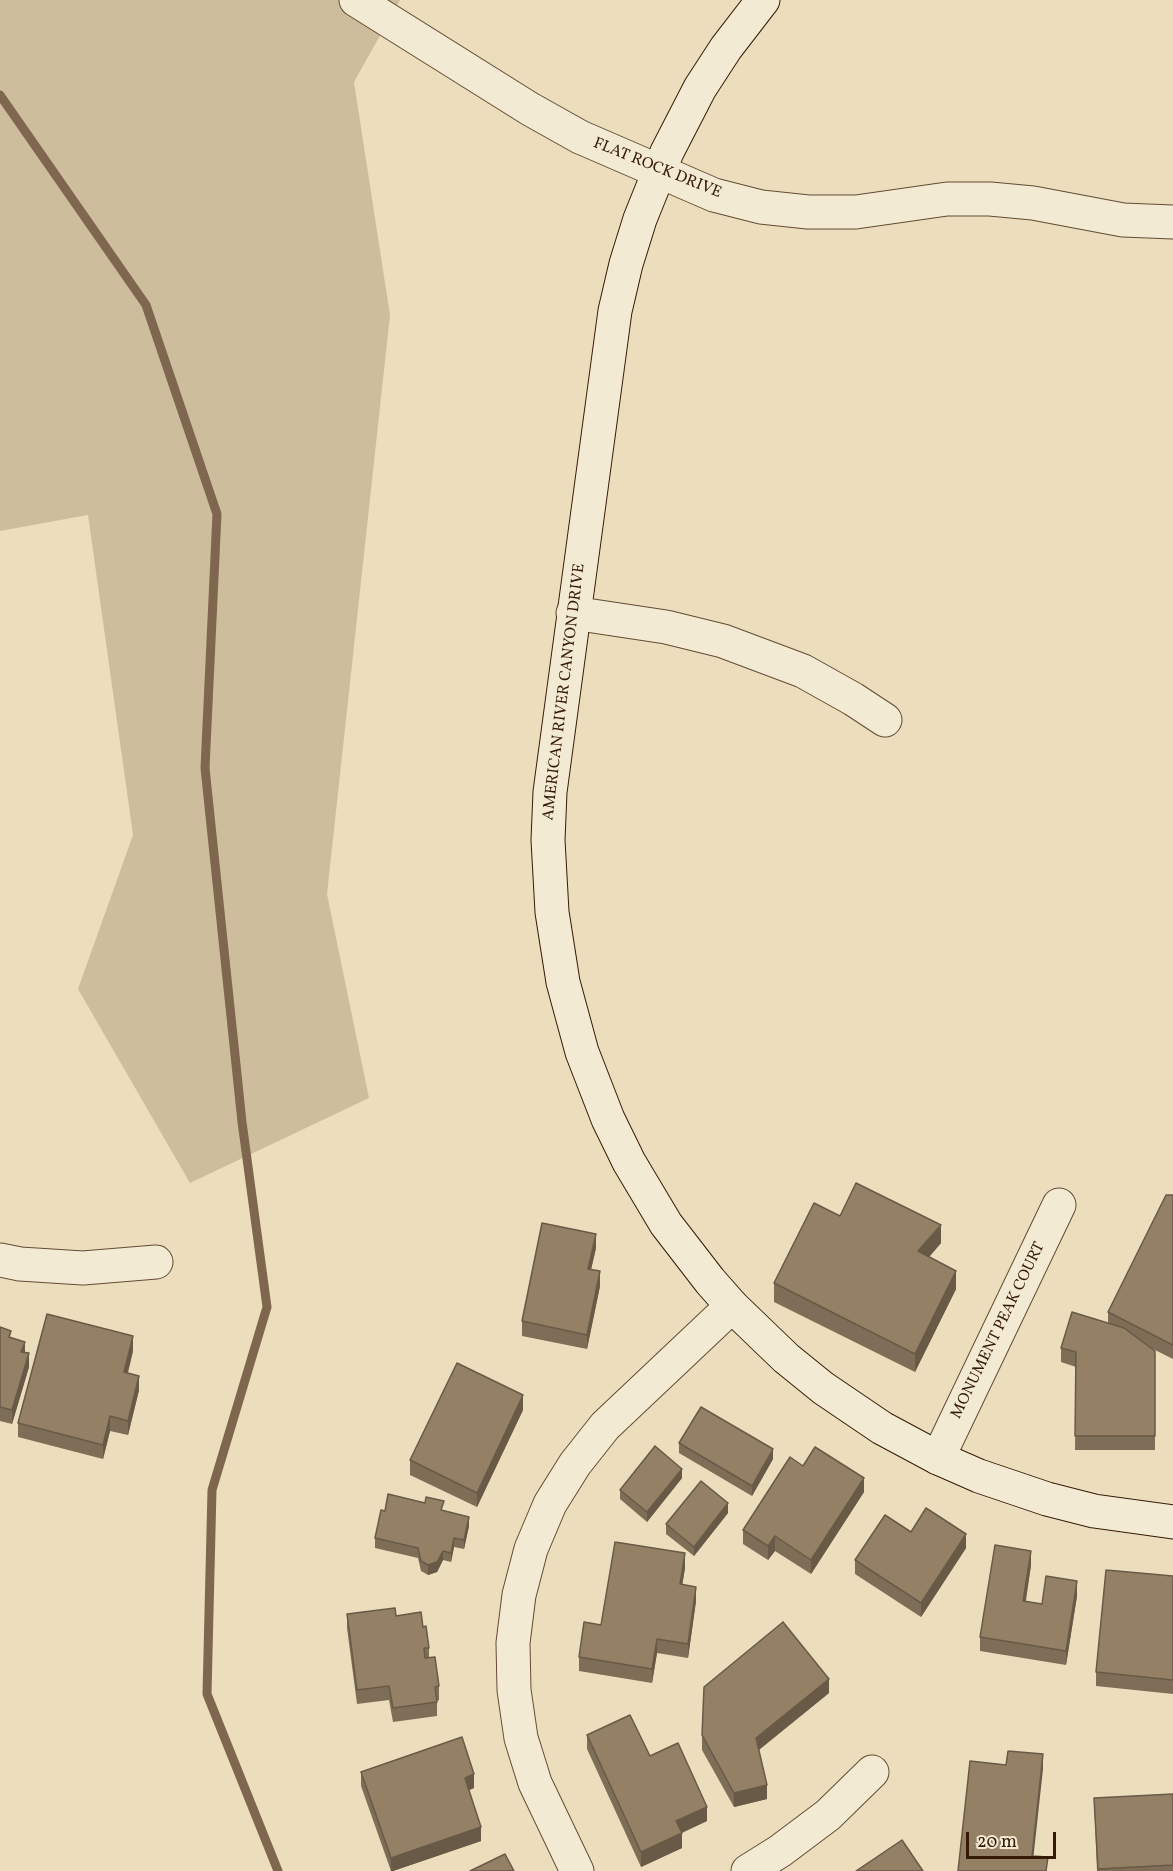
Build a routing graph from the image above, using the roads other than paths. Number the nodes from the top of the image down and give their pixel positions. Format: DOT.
graph roads {
  1 [pos="356,0"];
  2 [pos="763,0"];
  3 [pos="658,172"];
  4 [pos="1173,222"];
  5 [pos="573,613"];
  6 [pos="885,720"];
  7 [pos="1059,1205"];
  8 [pos="0,1260"];
  9 [pos="156,1262"];
  10 [pos="732,1306"];
  11 [pos="938,1458"];
  12 [pos="1173,1522"];
  13 [pos="872,1772"];
  14 [pos="577,1871"];
  15 [pos="748,1871"];
  1 -- 3 [label="street, FLAT ROCK DRIVE"];
  2 -- 3 [label="street, AMERICAN RIVER CANYON DRIVE"];
  3 -- 4 [label="street, FLAT ROCK DRIVE"];
  3 -- 5 [label="street, AMERICAN RIVER CANYON DRIVE"];
  5 -- 6 [label="street"];
  5 -- 10 [label="street, AMERICAN RIVER CANYON DRIVE"];
  7 -- 11 [label="street, MONUMENT PEAK COURT"];
  8 -- 9 [label="street"];
  10 -- 11 [label="street, AMERICAN RIVER CANYON DRIVE"];
  10 -- 14 [label="street"];
  11 -- 12 [label="street, AMERICAN RIVER CANYON DRIVE"];
  13 -- 15 [label="street"];
}
